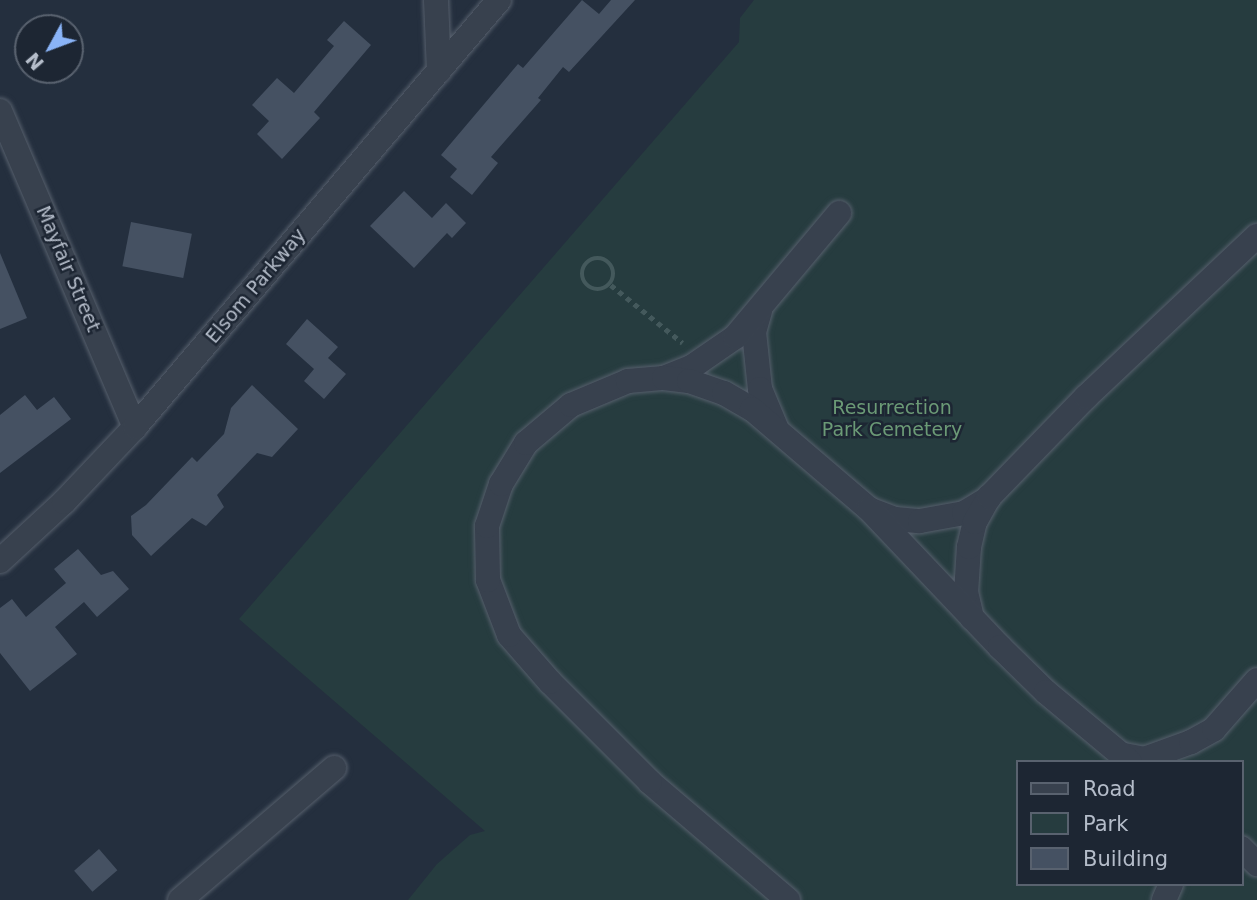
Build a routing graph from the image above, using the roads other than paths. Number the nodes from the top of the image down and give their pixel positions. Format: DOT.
graph roads {
  1 [pos="436,0"];
  2 [pos="499,0"];
  3 [pos="439,71"];
  4 [pos="0,111"];
  5 [pos="839,213"];
  6 [pos="1257,236"];
  7 [pos="764,304"];
  8 [pos="663,378"];
  9 [pos="135,428"];
  10 [pos="777,429"];
  11 [pos="989,497"];
  12 [pos="869,509"];
  13 [pos="0,561"];
  14 [pos="973,618"];
  15 [pos="1257,680"];
  16 [pos="1214,729"];
  17 [pos="1127,759"];
  18 [pos="1203,760"];
  19 [pos="334,768"];
  20 [pos="1243,850"];
  21 [pos="1257,864"];
  22 [pos="180,900"];
  23 [pos="788,900"];
  1 -- 3 [label="street"];
  2 -- 3 [label="street, Elsom Parkway"];
  3 -- 9 [label="street, Elsom Parkway"];
  4 -- 9 [label="street, Mayfair Street"];
  5 -- 7 [label="street"];
  6 -- 11 [label="street"];
  7 -- 8 [label="street"];
  7 -- 10 [label="street"];
  8 -- 10 [label="street"];
  8 -- 23 [label="street"];
  9 -- 13 [label="street, Elsom Parkway"];
  10 -- 12 [label="street"];
  11 -- 12 [label="street"];
  11 -- 14 [label="street"];
  12 -- 14 [label="street"];
  14 -- 17 [label="street"];
  15 -- 16 [label="street"];
  16 -- 17 [label="street"];
  16 -- 18 [label="street"];
  19 -- 22 [label="street"];
  20 -- 21 [label="street"];
}
